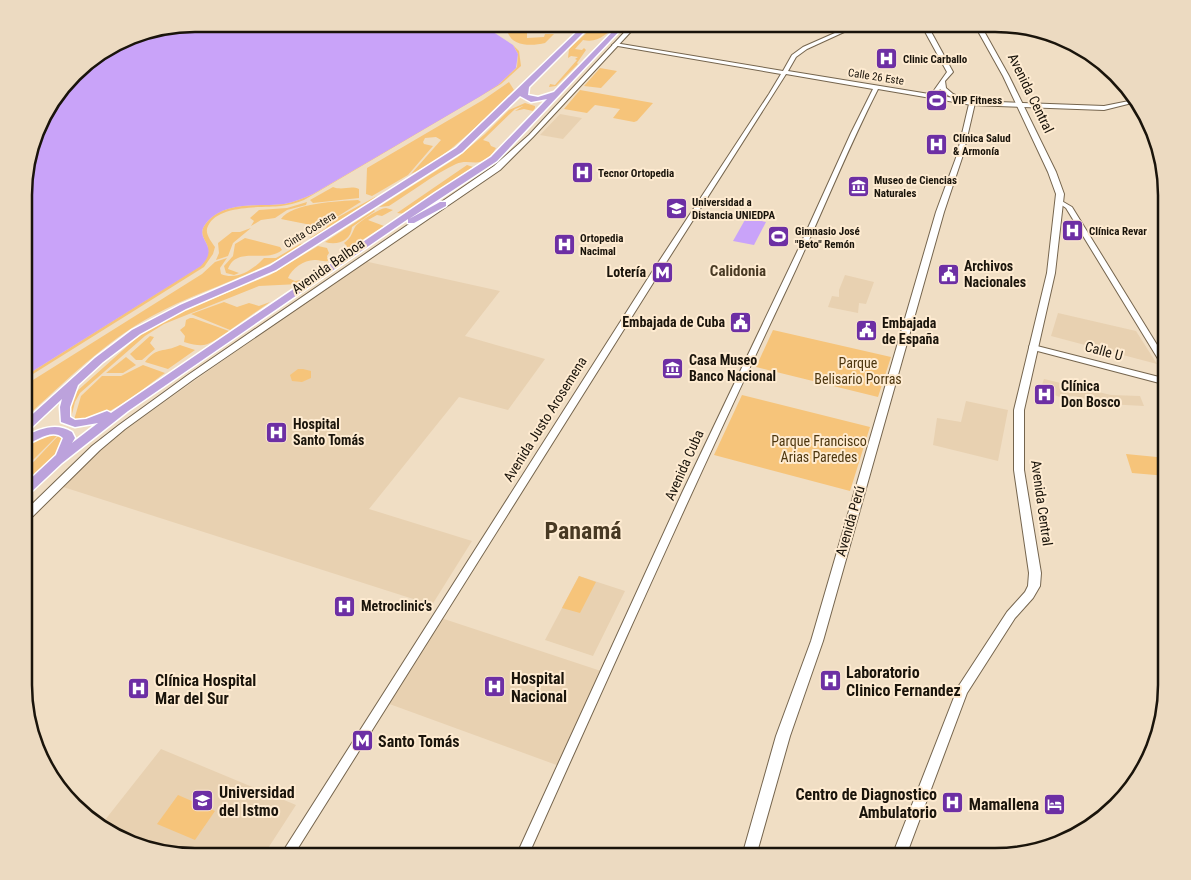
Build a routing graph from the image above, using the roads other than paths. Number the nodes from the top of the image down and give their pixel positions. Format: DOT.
graph roads {
  1 [pos="580,32"];
  2 [pos="615,33"];
  3 [pos="626,33"];
  4 [pos="839,33"];
  5 [pos="929,33"];
  6 [pos="982,33"];
  7 [pos="615,45"];
  8 [pos="786,72"];
  9 [pos="942,81"];
  10 [pos="526,86"];
  11 [pos="877,87"];
  12 [pos="560,90"];
  13 [pos="933,96"];
  14 [pos="1129,102"];
  15 [pos="972,103"];
  16 [pos="1020,105"];
  17 [pos="553,111"];
  18 [pos="500,112"];
  19 [pos="540,112"];
  20 [pos="1060,202"];
  21 [pos="444,204"];
  22 [pos="378,237"];
  23 [pos="1033,347"];
  24 [pos="1158,352"];
  25 [pos="1158,380"];
  26 [pos="74,382"];
  27 [pos="124,408"];
  28 [pos="32,419"];
  29 [pos="32,438"];
  30 [pos="58,460"];
  31 [pos="33,484"];
  32 [pos="33,510"];
  33 [pos="292,847"];
  34 [pos="526,847"];
  35 [pos="751,848"];
  36 [pos="902,848"];
  1 -- 10 [label="highway, Cinta Costera"];
  2 -- 12 [label="highway, Avenida Balboa"];
  3 -- 7 [label="main road, Avenida Balboa"];
  4 -- 8 [label="street, Avenida Justo Arosemena"];
  5 -- 9 [label="main road"];
  6 -- 16 [label="main road, Avenida Central"];
  7 -- 8 [label="street, Calle 26 Este"];
  7 -- 17 [label="main road, Avenida Balboa"];
  8 -- 11 [label="street, Calle 26 Este"];
  8 -- 33 [label="street, Avenida Justo Arosemena"];
  9 -- 13 [label="main road"];
  9 -- 15 [label="main road"];
  10 -- 12 [label="highway"];
  10 -- 18 [label="highway, Cinta Costera"];
  11 -- 13 [label="street, Calle 26 Este"];
  11 -- 34 [label="street, Avenida Cuba"];
  12 -- 17 [label="highway"];
  12 -- 19 [label="highway, Avenida Balboa"];
  13 -- 15 [label="street, Calle 26 Este"];
  14 -- 16 [label="street, Calle 26 Este"];
  15 -- 16 [label="street, Calle 26 Este"];
  15 -- 35 [label="main road, Avenida Perú"];
  16 -- 20 [label="main road, Avenida Central"];
  17 -- 21 [label="main road, Avenida Balboa"];
  18 -- 19 [label="highway"];
  18 -- 26 [label="highway, Cinta Costera"];
  19 -- 22 [label="highway, Avenida Balboa"];
  20 -- 23 [label="main road, Avenida Central"];
  20 -- 24 [label="street"];
  21 -- 22 [label="highway"];
  21 -- 32 [label="main road, Avenida Balboa"];
  22 -- 27 [label="highway, Avenida Balboa"];
  23 -- 25 [label="street, Calle U"];
  23 -- 36 [label="main road, Avenida Central"];
  26 -- 27 [label="highway"];
  26 -- 28 [label="highway, Cinta Costera"];
  27 -- 30 [label="highway, Avenida Balboa"];
  29 -- 30 [label="highway"];
  30 -- 31 [label="highway, Avenida Balboa"];
}
